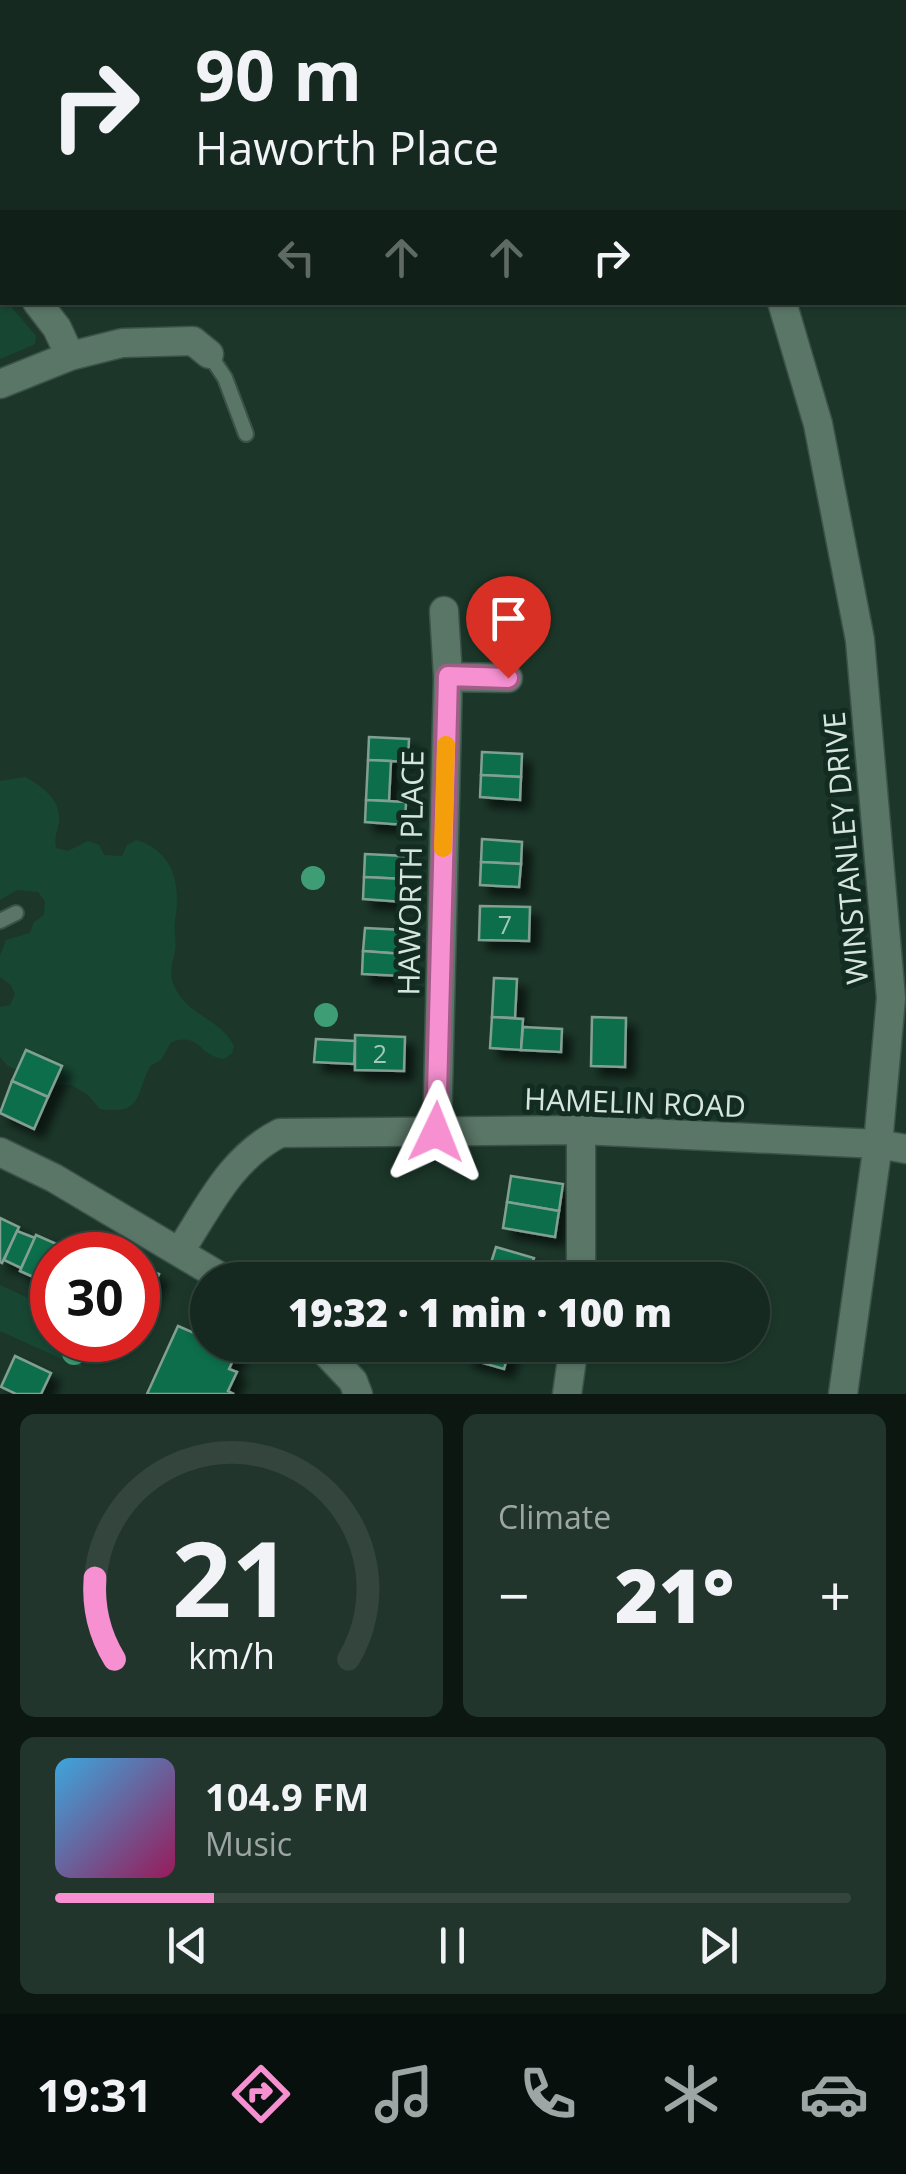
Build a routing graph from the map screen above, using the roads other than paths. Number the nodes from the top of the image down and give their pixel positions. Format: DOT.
graph roads {
  1 [pos="39,305"];
  2 [pos="783,305"];
  3 [pos="209,354"];
  4 [pos="70,356"];
  5 [pos="0,384"];
  6 [pos="246,434"];
  7 [pos="444,611"];
  8 [pos="448,676"];
  9 [pos="508,678"];
  10 [pos="16,913"];
  11 [pos="0,921"];
  12 [pos="581,1130"];
  13 [pos="436,1132"];
  14 [pos="878,1144"];
  15 [pos="906,1148"];
  16 [pos="0,1152"];
  17 [pos="180,1251"];
  18 [pos="197,1262"];
  19 [pos="581,1262"];
  20 [pos="335,1362"];
  21 [pos="572,1362"];
  22 [pos="358,1394"];
  23 [pos="567,1394"];
  24 [pos="843,1394"];
  1 -- 4 [label="street"];
  2 -- 14 [label="street, WINSTANLEY DRIVE"];
  3 -- 4 [label="street"];
  3 -- 6 [label="lane"];
  4 -- 5 [label="street"];
  7 -- 8 [label="street, HAWORTH PLACE"];
  8 -- 9 [label="street"];
  8 -- 13 [label="street, HAWORTH PLACE"];
  10 -- 11 [label="lane"];
  12 -- 13 [label="street, HAMELIN ROAD"];
  12 -- 14 [label="street, HAMELIN ROAD"];
  12 -- 19 [label="street"];
  13 -- 17 [label="street, HAMELIN ROAD"];
  14 -- 15 [label="street, HAMELIN ROAD"];
  14 -- 24 [label="street, WINSTANLEY DRIVE"];
  16 -- 17 [label="street"];
  17 -- 18 [label="street"];
  20 -- 22 [label="street"];
  21 -- 23 [label="street"];
}
